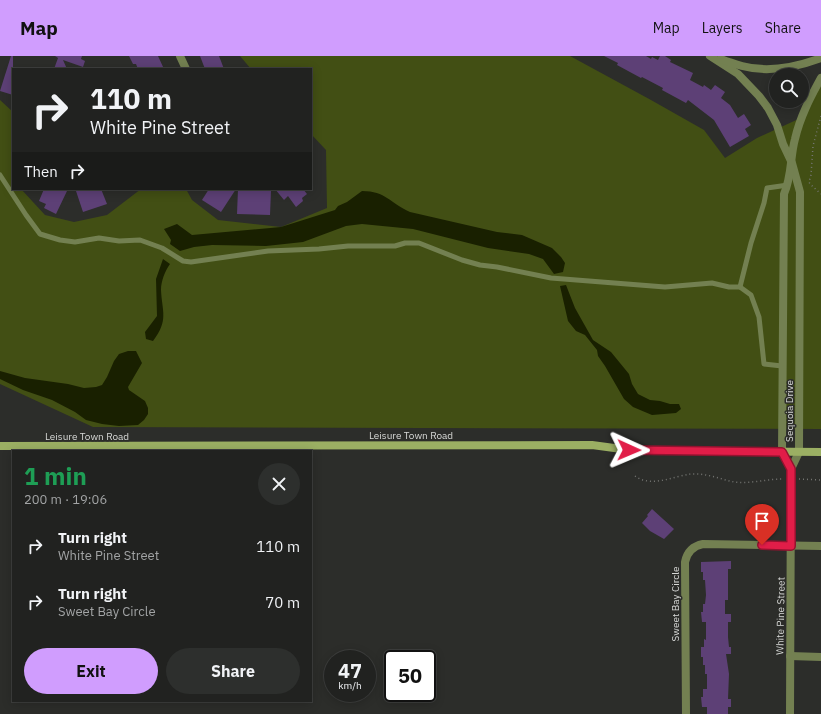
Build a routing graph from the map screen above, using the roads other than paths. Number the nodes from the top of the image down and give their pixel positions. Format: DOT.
graph roads {
  1 [pos="180,56"];
  2 [pos="710,56"];
  3 [pos="821,58"];
  4 [pos="186,68"];
  5 [pos="821,78"];
  6 [pos="792,163"];
  7 [pos="0,175"];
  8 [pos="788,186"];
  9 [pos="740,287"];
  10 [pos="782,366"];
  11 [pos="0,446"];
  12 [pos="782,452"];
  13 [pos="799,452"];
  14 [pos="821,452"];
  15 [pos="791,469"];
  16 [pos="791,546"];
  17 [pos="821,546"];
  18 [pos="790,656"];
  19 [pos="821,657"];
  20 [pos="686,714"];
  21 [pos="790,714"];
  1 -- 4 [label="street"];
  2 -- 3 [label="street"];
  2 -- 6 [label="street"];
  5 -- 6 [label="street, Sequoia Drive"];
  6 -- 8 [label="street, Sequoia Drive"];
  6 -- 13 [label="street, Sequoia Drive"];
  7 -- 9 [label="lane"];
  8 -- 9 [label="lane"];
  8 -- 10 [label="street, Sequoia Drive"];
  9 -- 10 [label="lane"];
  10 -- 12 [label="street, Sequoia Drive"];
  11 -- 12 [label="main road, Leisure Town Road"];
  12 -- 13 [label="main road, Leisure Town Road"];
  12 -- 15 [label="street, Sequoia Drive"];
  13 -- 14 [label="main road, Leisure Town Road"];
  13 -- 15 [label="street, Sequoia Drive"];
  15 -- 16 [label="street, White Pine Street"];
  16 -- 17 [label="street"];
  16 -- 18 [label="street, White Pine Street"];
  16 -- 20 [label="street, Sweet Bay Circle"];
  18 -- 19 [label="street"];
  18 -- 21 [label="street, White Pine Street"];
}
